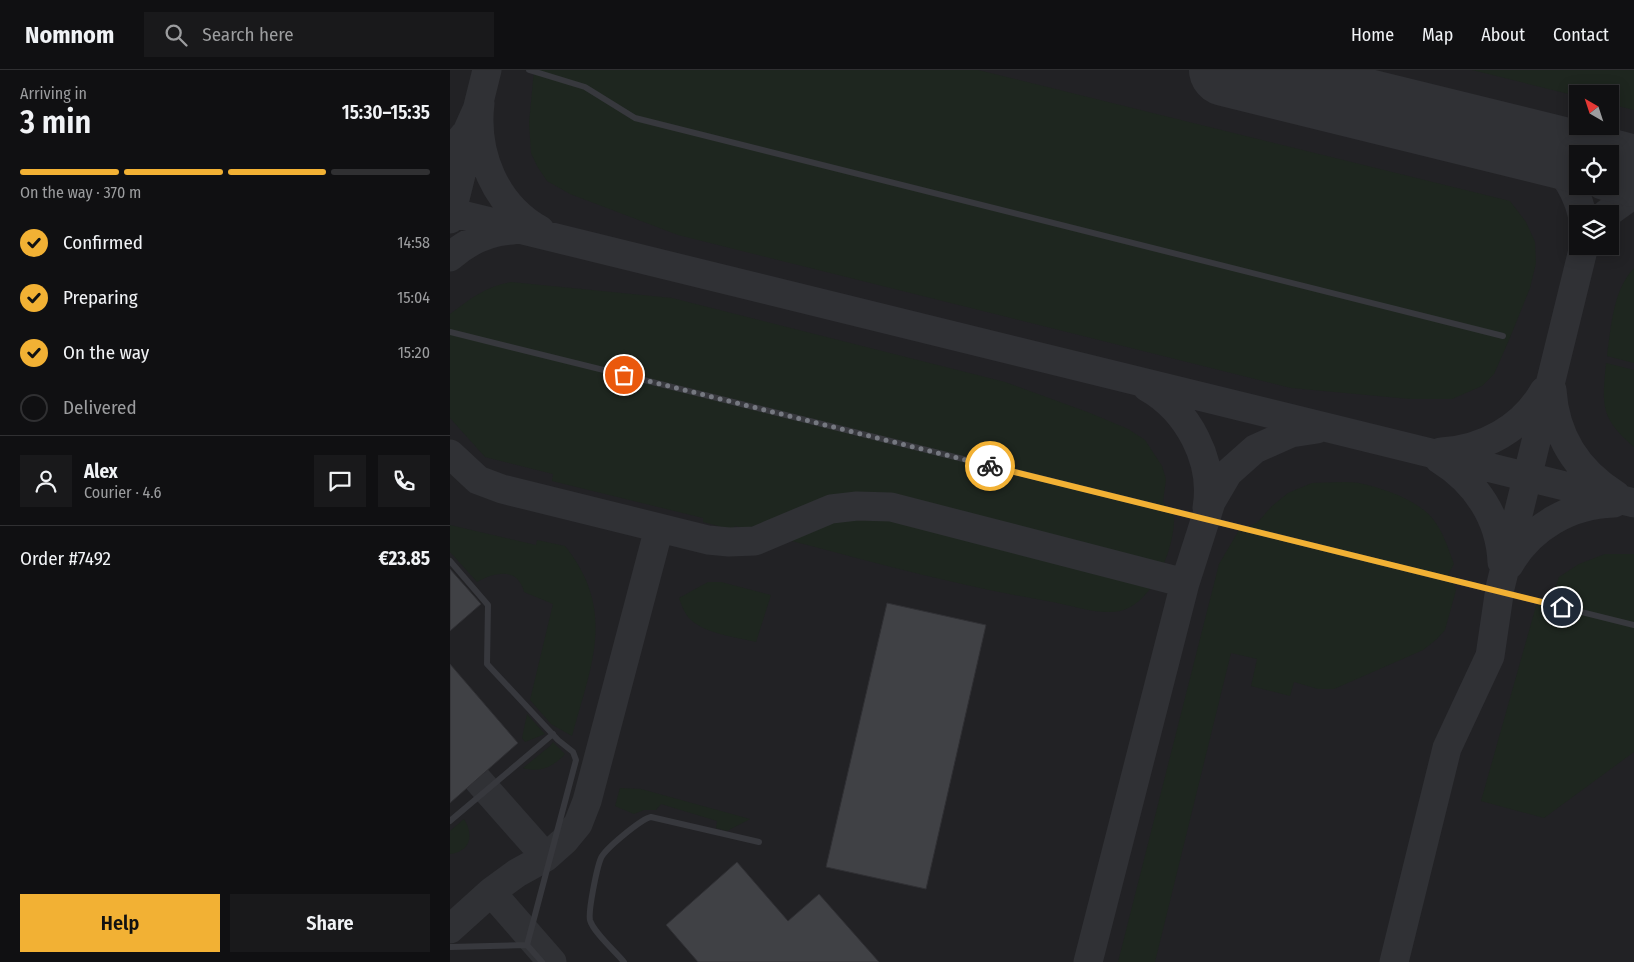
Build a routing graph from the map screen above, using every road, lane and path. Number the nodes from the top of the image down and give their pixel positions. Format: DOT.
graph roads {
  1 [pos="529,70"];
  2 [pos="450,332"];
  3 [pos="1503,336"];
  4 [pos="450,561"];
  5 [pos="1634,625"];
  6 [pos="553,734"];
  7 [pos="450,821"];
  8 [pos="759,842"];
  9 [pos="527,944"];
  10 [pos="450,947"];
  11 [pos="542,962"];
  12 [pos="624,962"];
  1 -- 3 [label="lane"];
  2 -- 5 [label="lane"];
  4 -- 6 [label="lane"];
  6 -- 7 [label="lane"];
  6 -- 9 [label="lane"];
  8 -- 12 [label="lane"];
  9 -- 10 [label="lane"];
  9 -- 11 [label="lane"];
}
